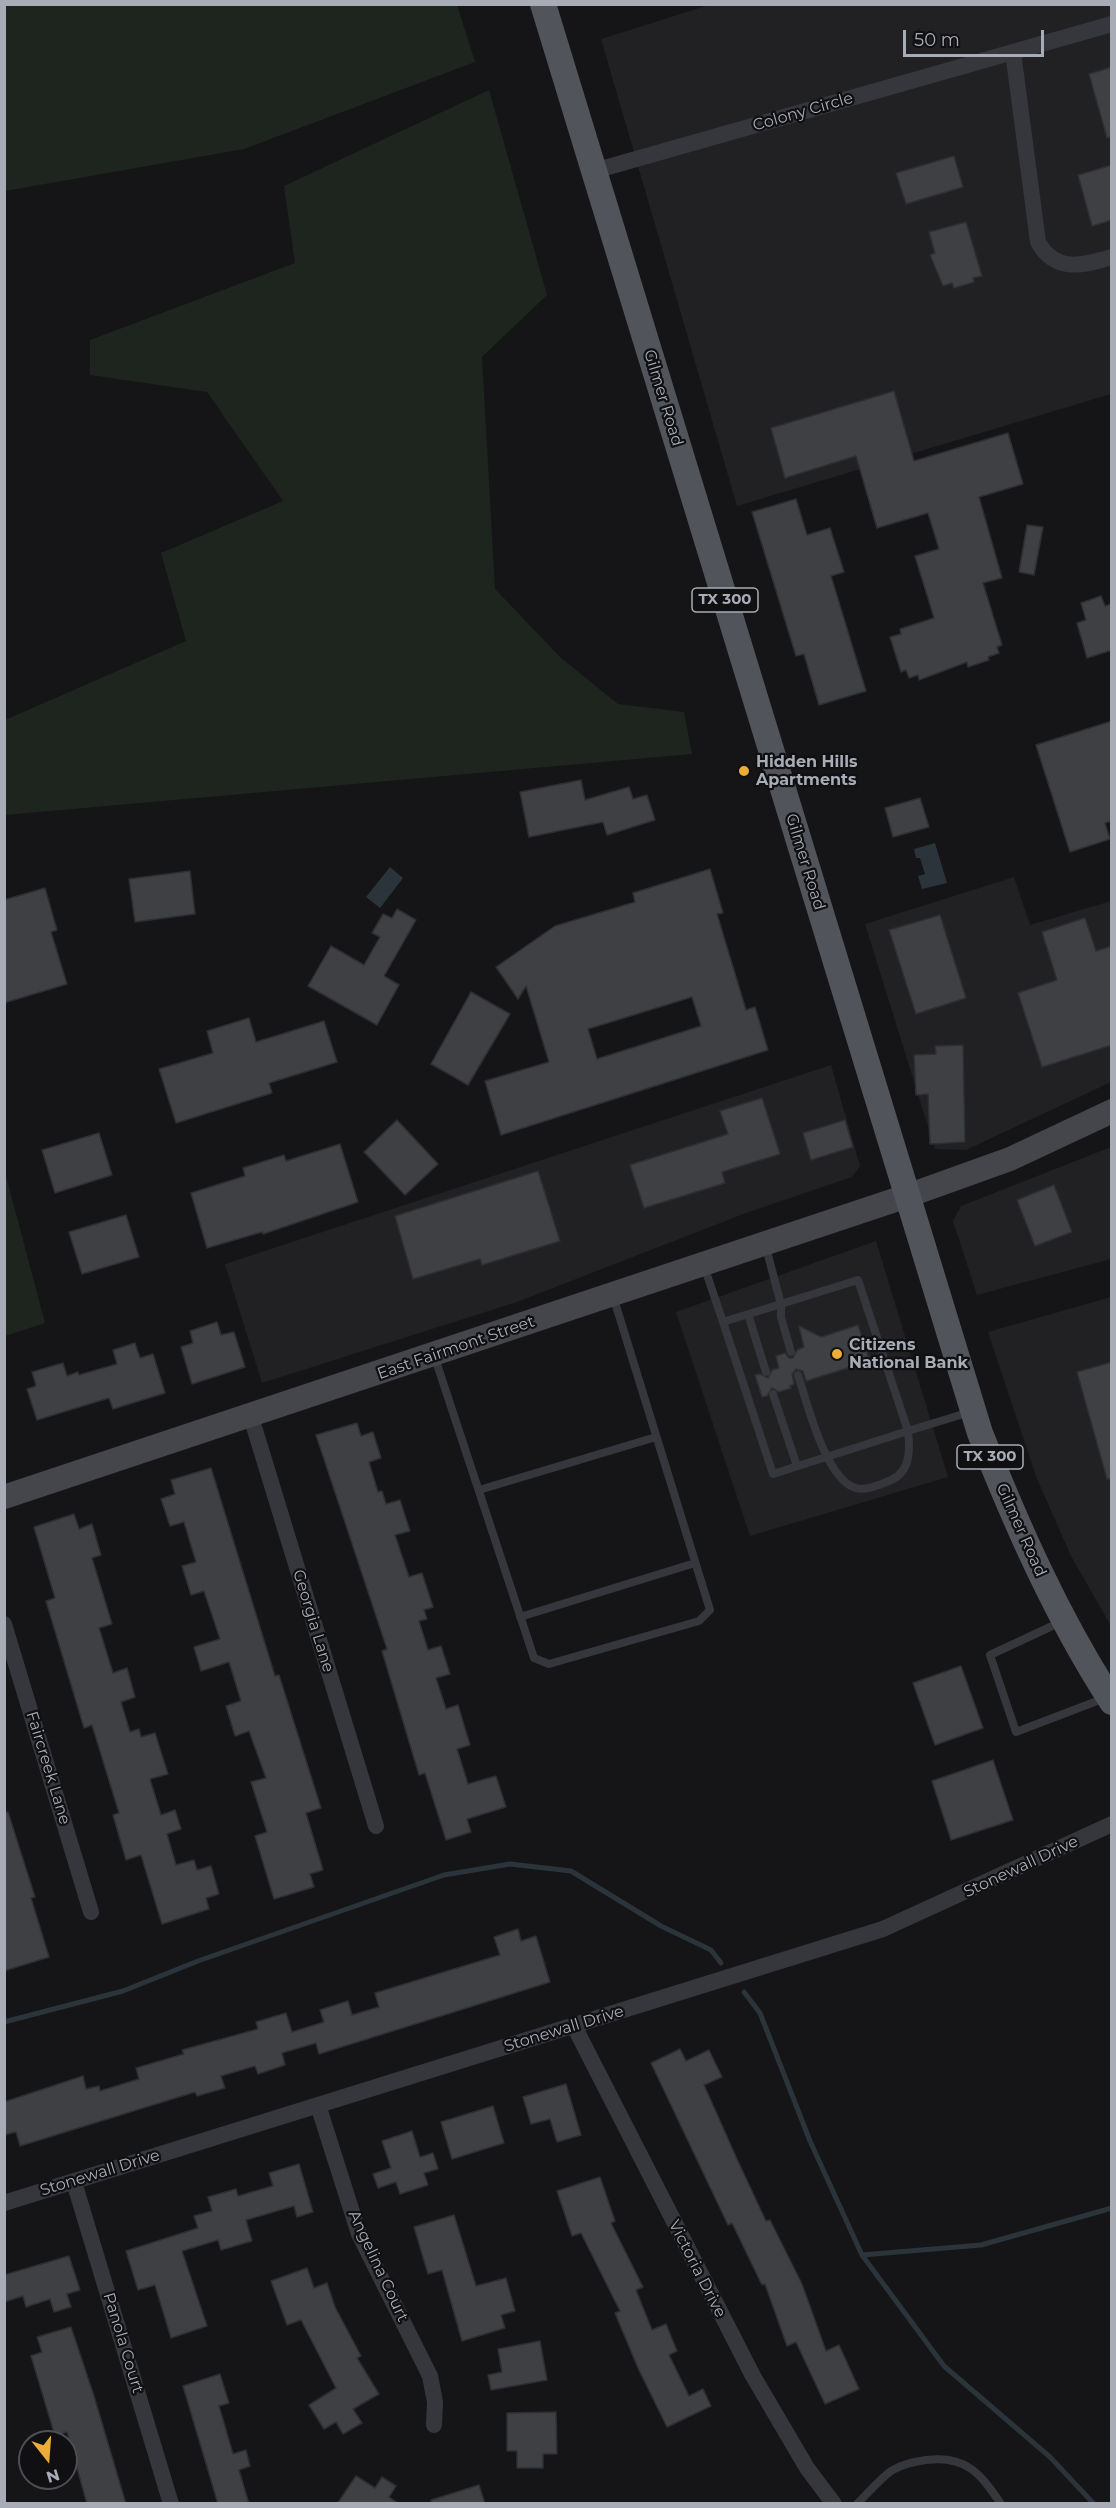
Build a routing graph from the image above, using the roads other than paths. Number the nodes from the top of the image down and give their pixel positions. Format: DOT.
graph roads {
  1 [pos="543,4"];
  2 [pos="1112,24"];
  3 [pos="1013,52"];
  4 [pos="594,171"];
  5 [pos="1112,257"];
  6 [pos="1112,1111"];
  7 [pos="908,1196"];
  8 [pos="765,1244"];
  9 [pos="703,1265"];
  10 [pos="613,1295"];
  11 [pos="782,1304"];
  12 [pos="748,1314"];
  13 [pos="723,1322"];
  14 [pos="791,1352"];
  15 [pos="435,1355"];
  16 [pos="766,1372"];
  17 [pos="798,1375"];
  18 [pos="773,1394"];
  19 [pos="973,1411"];
  20 [pos="251,1417"];
  21 [pos="908,1431"];
  22 [pos="656,1437"];
  23 [pos="826,1457"];
  24 [pos="797,1466"];
  25 [pos="479,1490"];
  26 [pos="4,1497"];
  27 [pos="695,1563"];
  28 [pos="520,1617"];
  29 [pos="1064,1620"];
  30 [pos="4,1624"];
  31 [pos="1110,1699"];
  32 [pos="1112,1824"];
  33 [pos="376,1826"];
  34 [pos="91,1912"];
  35 [pos="574,2026"];
  36 [pos="318,2105"];
  37 [pos="74,2182"];
  38 [pos="4,2203"];
  39 [pos="434,2425"];
  40 [pos="171,2504"];
  41 [pos="834,2504"];
  42 [pos="857,2504"];
  43 [pos="1001,2504"];
  1 -- 4 [label="main road, Gilmer Road / TX 300"];
  2 -- 3 [label="street, Colony Circle"];
  3 -- 4 [label="street, Colony Circle"];
  3 -- 5 [label="street"];
  4 -- 7 [label="main road, Gilmer Road / TX 300"];
  6 -- 7 [label="street, East Fairmont Street"];
  7 -- 8 [label="street, East Fairmont Street"];
  7 -- 19 [label="main road, Gilmer Road / TX 300"];
  8 -- 9 [label="street, East Fairmont Street"];
  8 -- 11 [label="lane"];
  9 -- 10 [label="street, East Fairmont Street"];
  9 -- 13 [label="lane"];
  10 -- 15 [label="street, East Fairmont Street"];
  10 -- 22 [label="lane"];
  11 -- 12 [label="lane"];
  11 -- 14 [label="lane"];
  11 -- 21 [label="lane"];
  12 -- 13 [label="lane"];
  12 -- 16 [label="lane"];
  13 -- 24 [label="lane"];
  15 -- 20 [label="street, East Fairmont Street"];
  15 -- 25 [label="lane"];
  17 -- 23 [label="lane"];
  18 -- 24 [label="lane"];
  19 -- 21 [label="lane"];
  19 -- 29 [label="main road, Gilmer Road / TX 300"];
  20 -- 26 [label="street, East Fairmont Street"];
  20 -- 33 [label="street, Georgia Lane"];
  21 -- 23 [label="lane"];
  21 -- 23 [label="lane"];
  22 -- 25 [label="lane"];
  22 -- 27 [label="lane"];
  23 -- 24 [label="lane"];
  25 -- 28 [label="lane"];
  27 -- 28 [label="lane"];
  27 -- 28 [label="lane"];
  29 -- 31 [label="main road, Gilmer Road / TX 300"];
  29 -- 31 [label="lane"];
  30 -- 34 [label="street, Faircreek Lane"];
  32 -- 35 [label="street, Stonewall Drive"];
  35 -- 36 [label="street, Stonewall Drive"];
  35 -- 41 [label="street, Victoria Drive"];
  36 -- 37 [label="street, Stonewall Drive"];
  36 -- 39 [label="street, Angelina Court"];
  37 -- 38 [label="street, Stonewall Drive"];
  37 -- 40 [label="street, Panola Court"];
  42 -- 43 [label="lane"];
}
